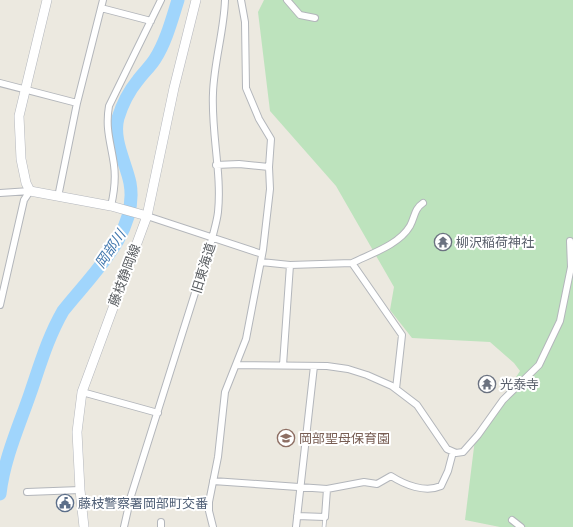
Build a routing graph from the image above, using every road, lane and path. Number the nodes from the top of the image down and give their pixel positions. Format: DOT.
graph roads {
  1 [pos="47,0"];
  2 [pos="103,0"];
  3 [pos="161,0"];
  4 [pos="196,0"];
  5 [pos="225,0"];
  6 [pos="241,0"];
  7 [pos="287,0"];
  8 [pos="101,8"];
  9 [pos="315,18"];
  10 [pos="151,20"];
  11 [pos="0,83"];
  12 [pos="26,90"];
  13 [pos="78,103"];
  14 [pos="216,165"];
  15 [pos="269,167"];
  16 [pos="30,191"];
  17 [pos="0,193"];
  18 [pos="58,197"];
  19 [pos="423,203"];
  20 [pos="111,206"];
  21 [pos="142,215"];
  22 [pos="212,239"];
  23 [pos="570,241"];
  24 [pos="262,254"];
  25 [pos="261,262"];
  26 [pos="352,263"];
  27 [pos="290,266"];
  28 [pos="0,305"];
  29 [pos="237,365"];
  30 [pos="283,365"];
  31 [pos="314,366"];
  32 [pos="396,389"];
  33 [pos="82,392"];
  34 [pos="158,413"];
  35 [pos="453,452"];
  36 [pos="213,481"];
  37 [pos="300,487"];
  38 [pos="327,489"];
  39 [pos="80,490"];
  40 [pos="27,492"];
  41 [pos="297,516"];
  42 [pos="325,516"];
  43 [pos="512,520"];
  44 [pos="84,527"];
  45 [pos="124,527"];
  46 [pos="214,527"];
  47 [pos="296,527"];
  48 [pos="324,527"];
  49 [pos="521,527"];
  1 -- 12 [label="main road"];
  2 -- 8 [label="street"];
  3 -- 10 [label="street"];
  4 -- 21 [label="main road, 藤枝静岡線"];
  5 -- 14 [label="street, 旧東海道"];
  6 -- 15 [label="street"];
  7 -- 9 [label="street"];
  8 -- 10 [label="street"];
  8 -- 13 [label="street"];
  10 -- 20 [label="street"];
  11 -- 12 [label="street"];
  12 -- 13 [label="street"];
  12 -- 16 [label="main road"];
  13 -- 18 [label="street"];
  14 -- 15 [label="street"];
  14 -- 22 [label="street, 旧東海道"];
  15 -- 24 [label="street"];
  16 -- 17 [label="street"];
  16 -- 18 [label="main road"];
  16 -- 28 [label="street"];
  18 -- 20 [label="main road"];
  19 -- 26 [label="street"];
  20 -- 21 [label="main road"];
  21 -- 22 [label="street"];
  21 -- 33 [label="main road, 藤枝静岡線"];
  22 -- 24 [label="street"];
  22 -- 34 [label="street, 旧東海道"];
  23 -- 35 [label="street"];
  24 -- 25 [label="street"];
  25 -- 27 [label="street"];
  25 -- 29 [label="street"];
  26 -- 27 [label="street"];
  26 -- 32 [label="street"];
  27 -- 30 [label="street"];
  29 -- 30 [label="street"];
  29 -- 36 [label="street"];
  30 -- 31 [label="street"];
  31 -- 32 [label="street"];
  31 -- 37 [label="street"];
  32 -- 35 [label="street"];
  33 -- 34 [label="street"];
  33 -- 39 [label="main road, 藤枝静岡線"];
  34 -- 45 [label="street, 旧東海道"];
  35 -- 38 [label="street"];
  36 -- 37 [label="street"];
  36 -- 46 [label="street"];
  37 -- 38 [label="street"];
  37 -- 41 [label="street"];
  38 -- 42 [label="street"];
  39 -- 40 [label="street"];
  39 -- 44 [label="main road, 藤枝静岡線"];
  41 -- 42 [label="street"];
  41 -- 47 [label="street"];
  42 -- 48 [label="lane"];
  43 -- 49 [label="street"];
}
